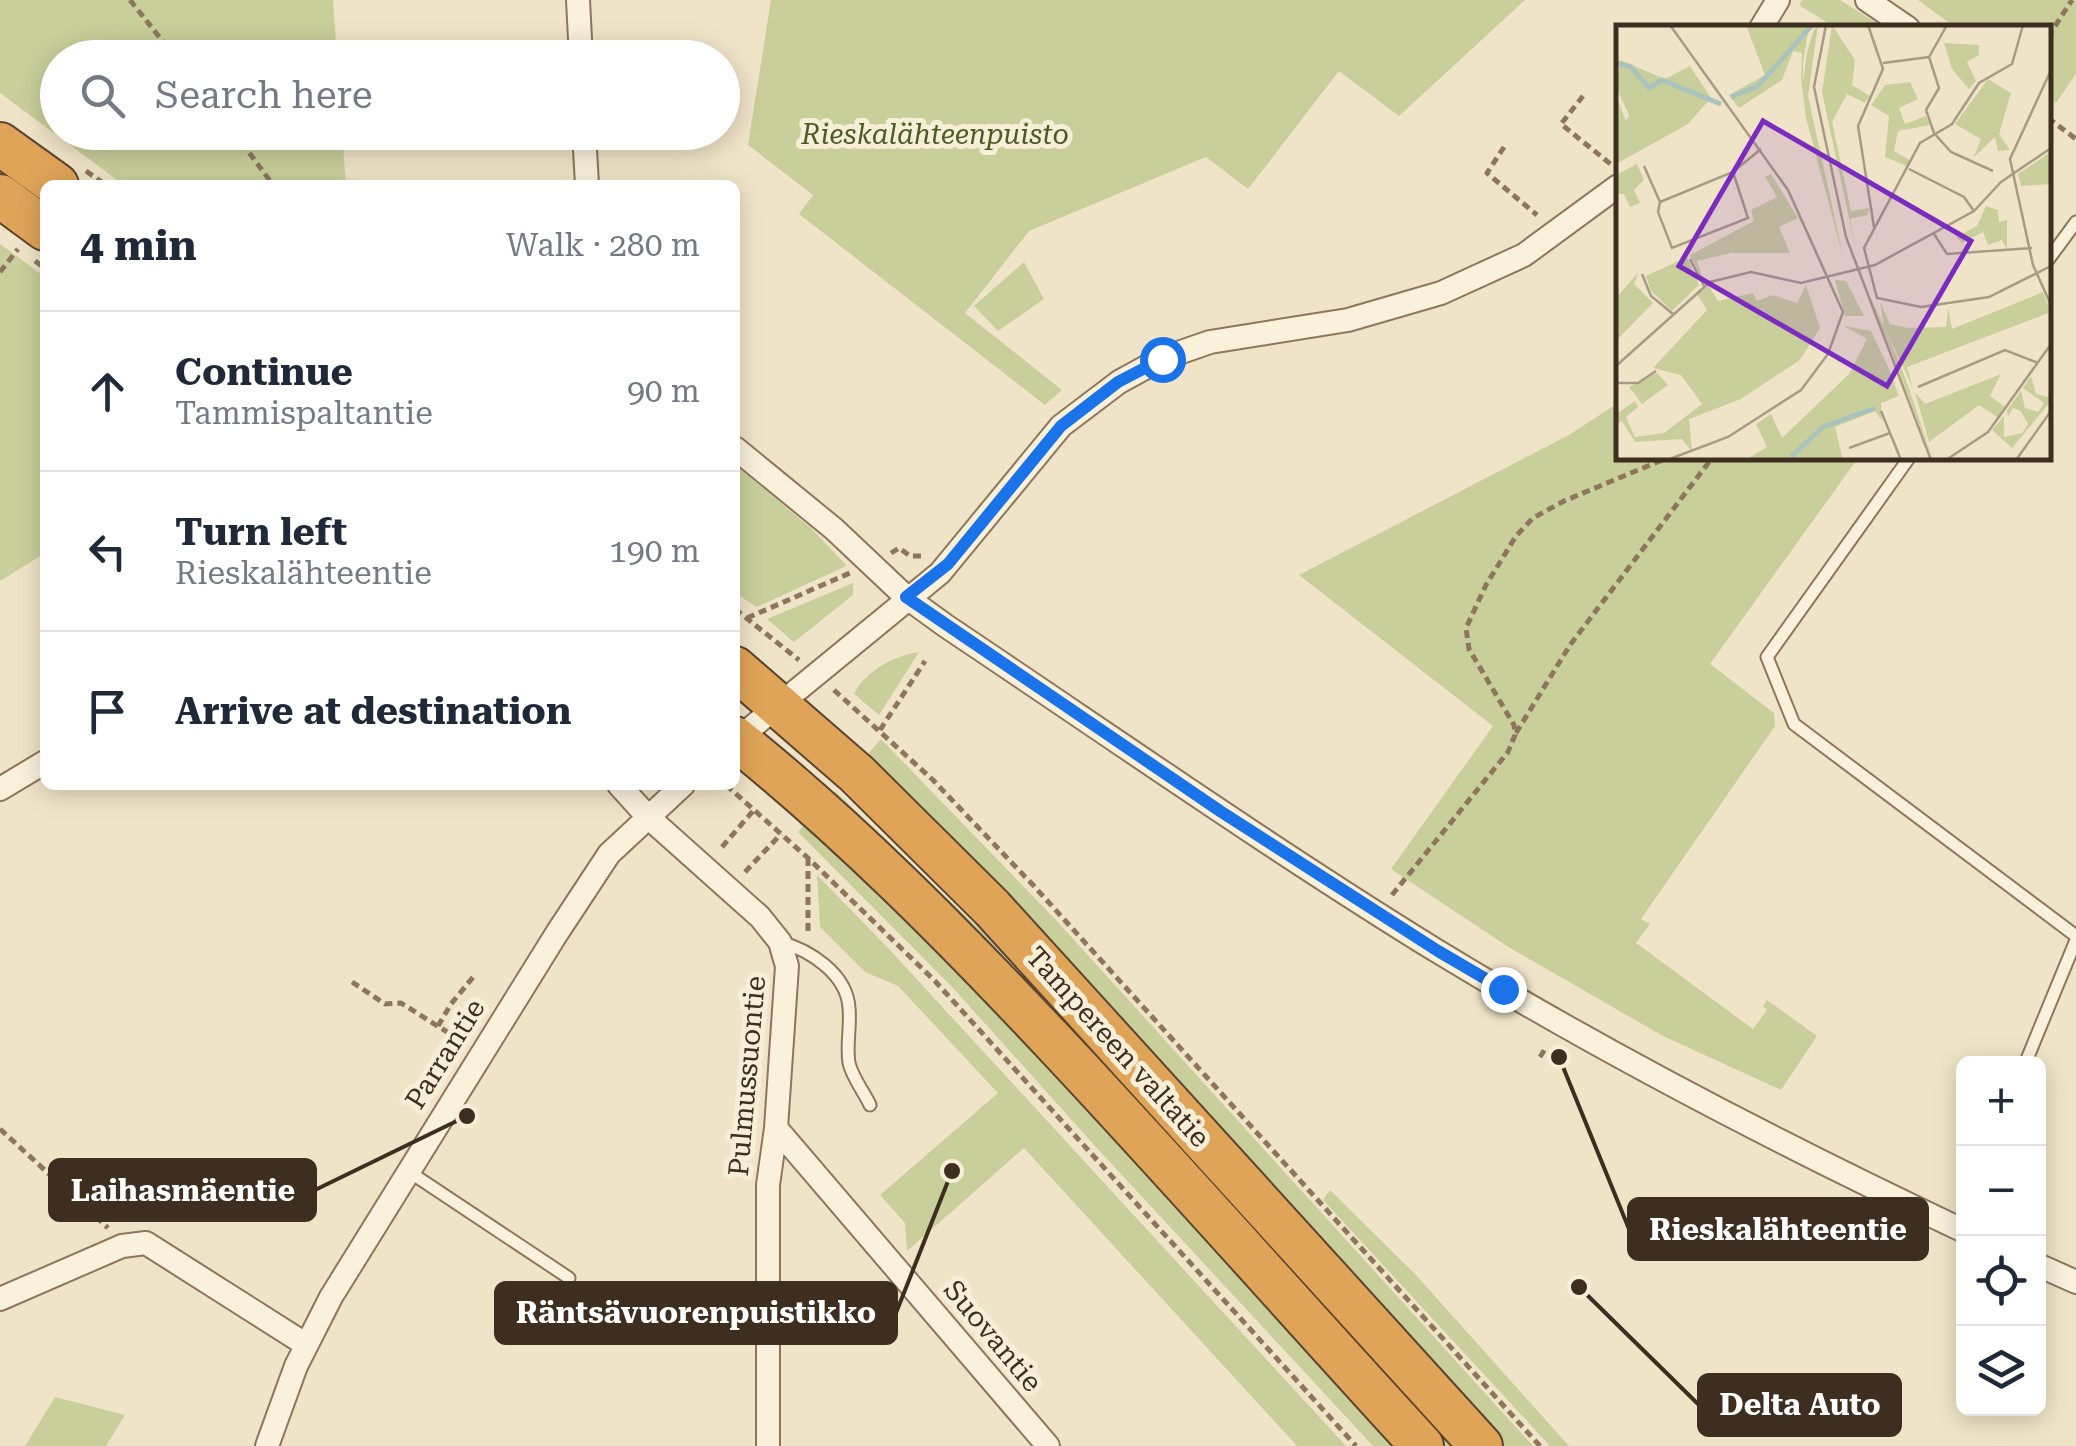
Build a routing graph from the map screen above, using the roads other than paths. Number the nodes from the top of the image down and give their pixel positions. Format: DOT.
graph roads {
  1 [pos="578,0"];
  2 [pos="1778,0"];
  3 [pos="1866,0"];
  4 [pos="1762,25"];
  5 [pos="1904,25"];
  6 [pos="579,40"];
  7 [pos="0,144"];
  8 [pos="585,150"];
  9 [pos="1616,177"];
  10 [pos="50,180"];
  11 [pos="587,180"];
  12 [pos="0,196"];
  13 [pos="2076,222"];
  14 [pos="31,239"];
  15 [pos="2051,256"];
  16 [pos="740,452"];
  17 [pos="1907,460"];
  18 [pos="906,597"];
  19 [pos="740,672"];
  20 [pos="778,705"];
  21 [pos="740,736"];
  22 [pos="740,742"];
  23 [pos="40,765"];
  24 [pos="0,788"];
  25 [pos="624,790"];
  26 [pos="678,790"];
  27 [pos="648,817"];
  28 [pos="2076,938"];
  29 [pos="780,942"];
  30 [pos="2028,1056"];
  31 [pos="870,1105"];
  32 [pos="776,1128"];
  33 [pos="408,1171"];
  34 [pos="1956,1224"];
  35 [pos="2046,1269"];
  36 [pos="569,1278"];
  37 [pos="2076,1282"];
  38 [pos="0,1298"];
  39 [pos="305,1344"];
  40 [pos="267,1446"];
  41 [pos="768,1446"];
  42 [pos="1048,1446"];
  43 [pos="1422,1446"];
  44 [pos="1481,1446"];
  1 -- 6 [label="street"];
  2 -- 4 [label="street"];
  3 -- 5 [label="street"];
  7 -- 10 [label="highway"];
  8 -- 11 [label="street"];
  9 -- 18 [label="street"];
  12 -- 14 [label="highway"];
  13 -- 15 [label="lane"];
  16 -- 18 [label="street"];
  17 -- 28 [label="lane"];
  18 -- 20 [label="street"];
  18 -- 34 [label="street"];
  19 -- 20 [label="highway, Tampereen valtatie"];
  20 -- 21 [label="street"];
  20 -- 44 [label="highway, Tampereen valtatie"];
  22 -- 43 [label="highway, Tampereen valtatie"];
  23 -- 24 [label="street"];
  25 -- 27 [label="street, Pulmussuontie"];
  26 -- 27 [label="street"];
  27 -- 29 [label="street, Pulmussuontie"];
  27 -- 33 [label="street, Parrantie"];
  28 -- 30 [label="lane"];
  29 -- 31 [label="lane"];
  29 -- 32 [label="street, Pulmussuontie"];
  32 -- 41 [label="street, Pulmussuontie"];
  32 -- 42 [label="street, Suovantie"];
  33 -- 36 [label="lane"];
  33 -- 39 [label="street, Parrantie"];
  35 -- 37 [label="street"];
  38 -- 39 [label="street"];
  39 -- 40 [label="street, Parrantie"];
}
